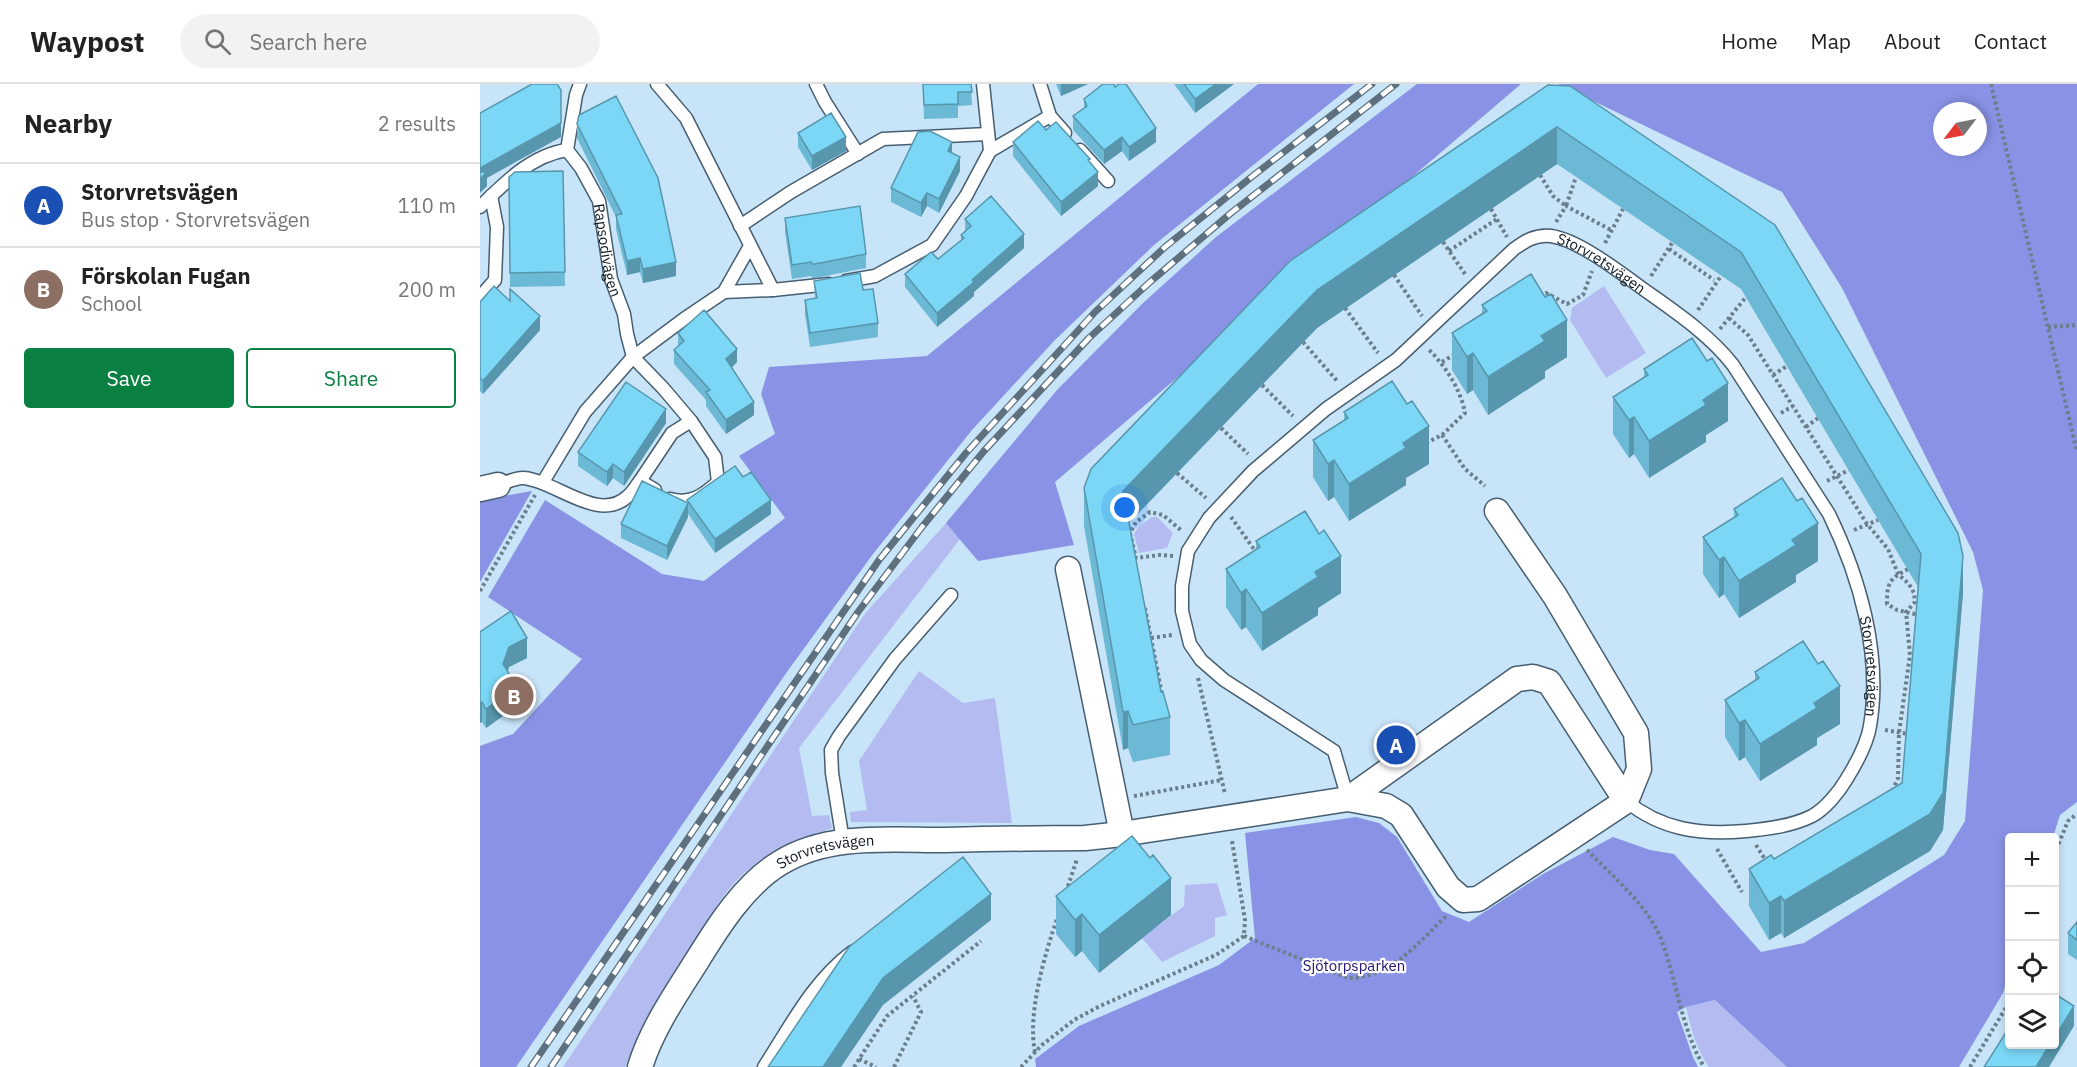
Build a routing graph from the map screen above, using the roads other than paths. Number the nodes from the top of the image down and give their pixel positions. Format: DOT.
graph roads {
  1 [pos="580,84"];
  2 [pos="657,84"];
  3 [pos="816,84"];
  4 [pos="983,84"];
  5 [pos="1040,84"];
  6 [pos="1050,116"];
  7 [pos="988,134"];
  8 [pos="567,150"];
  9 [pos="990,151"];
  10 [pos="858,154"];
  11 [pos="1108,181"];
  12 [pos="491,196"];
  13 [pos="480,207"];
  14 [pos="740,226"];
  15 [pos="750,246"];
  16 [pos="773,290"];
  17 [pos="724,292"];
  18 [pos="480,297"];
  19 [pos="633,357"];
  20 [pos="691,422"];
  21 [pos="640,481"];
  22 [pos="543,482"];
  23 [pos="489,487"];
  24 [pos="1497,511"];
  25 [pos="1068,569"];
  26 [pos="951,595"];
  27 [pos="1348,798"];
  28 [pos="1626,801"];
  29 [pos="1122,834"];
  30 [pos="843,841"];
  31 [pos="862,944"];
  32 [pos="640,1067"];
  33 [pos="764,1067"];
  1 -- 8 [label="lane"];
  2 -- 14 [label="lane"];
  3 -- 10 [label="lane"];
  4 -- 7 [label="lane"];
  5 -- 6 [label="lane"];
  6 -- 9 [label="lane"];
  6 -- 11 [label="lane"];
  7 -- 9 [label="lane"];
  7 -- 10 [label="lane"];
  8 -- 12 [label="lane"];
  8 -- 19 [label="lane, Rapsodivägen"];
  9 -- 16 [label="lane"];
  10 -- 14 [label="lane"];
  12 -- 13 [label="lane"];
  12 -- 18 [label="lane"];
  14 -- 15 [label="lane"];
  15 -- 16 [label="lane"];
  15 -- 17 [label="lane"];
  16 -- 17 [label="lane"];
  17 -- 19 [label="lane"];
  19 -- 20 [label="lane"];
  19 -- 22 [label="lane"];
  20 -- 21 [label="lane"];
  20 -- 21 [label="lane"];
  21 -- 22 [label="lane"];
  22 -- 23 [label="lane"];
  24 -- 28 [label="street"];
  25 -- 29 [label="street"];
  26 -- 30 [label="lane"];
  27 -- 28 [label="street, Storvretsvägen"];
  27 -- 28 [label="street, Storvretsvägen"];
  27 -- 28 [label="lane, Storvretsvägen"];
  27 -- 29 [label="street, Storvretsvägen"];
  29 -- 30 [label="street, Storvretsvägen"];
  30 -- 32 [label="street, Storvretsvägen"];
  31 -- 33 [label="lane"];
}
